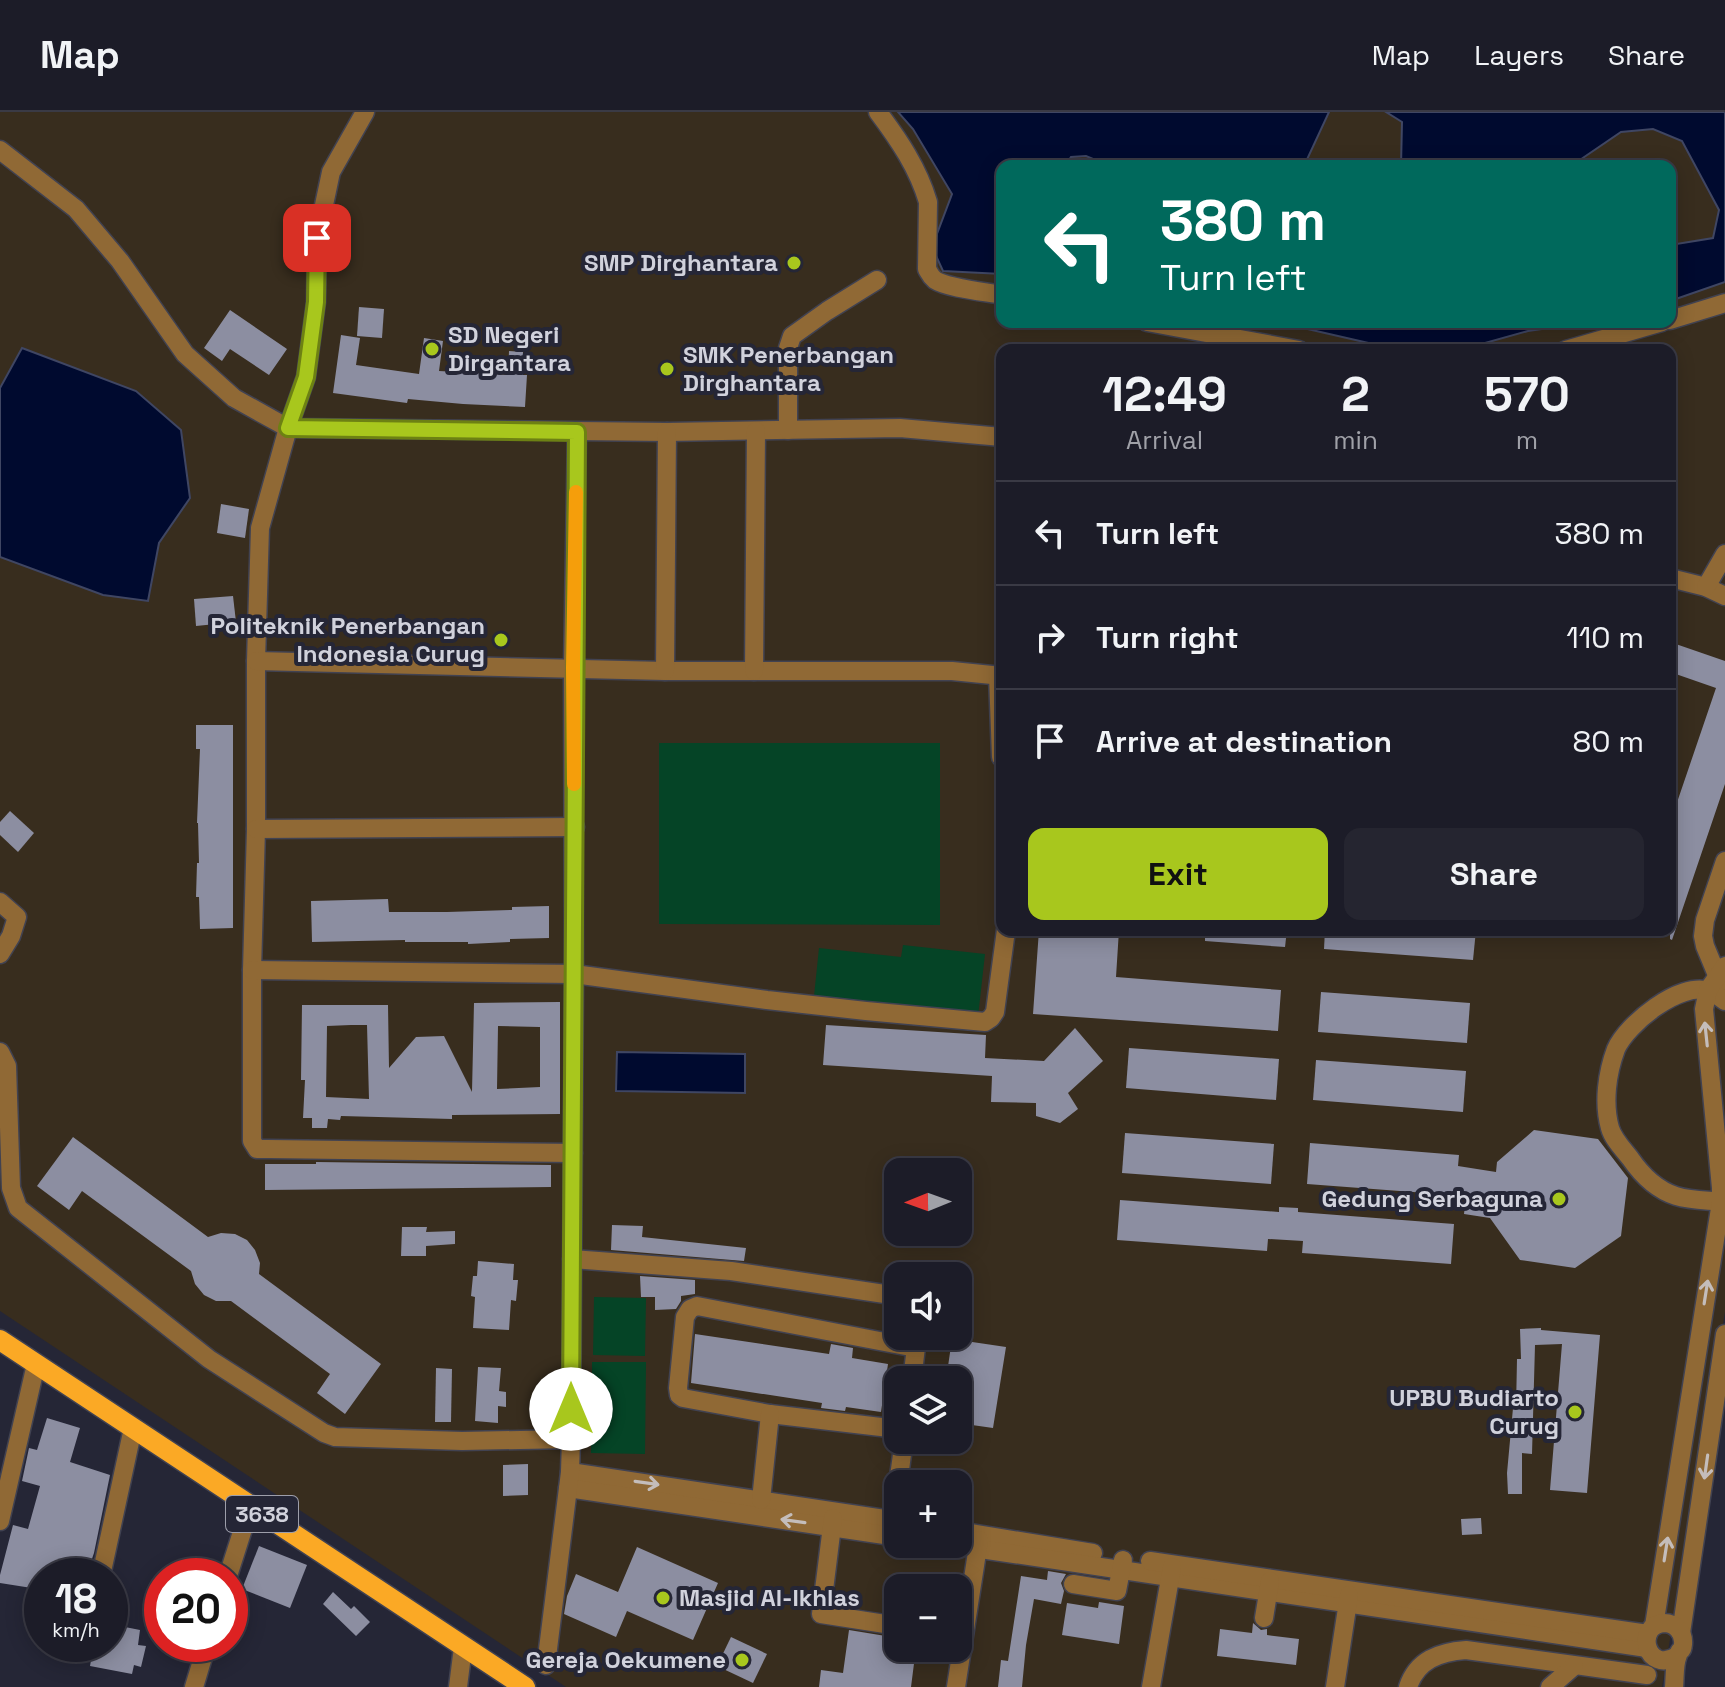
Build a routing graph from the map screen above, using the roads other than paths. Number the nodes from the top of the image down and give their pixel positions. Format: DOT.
graph roads {
  1 [pos="365,112"];
  2 [pos="878,112"];
  3 [pos="0,150"];
  4 [pos="877,280"];
  5 [pos="996,294"];
  6 [pos="1725,303"];
  7 [pos="1676,318"];
  8 [pos="1180,328"];
  9 [pos="1641,328"];
  10 [pos="1266,344"];
  11 [pos="1587,344"];
  12 [pos="288,428"];
  13 [pos="788,430"];
  14 [pos="756,431"];
  15 [pos="577,432"];
  16 [pos="667,432"];
  17 [pos="996,436"];
  18 [pos="1725,554"];
  19 [pos="1676,580"];
  20 [pos="1706,587"];
  21 [pos="1725,596"];
  22 [pos="256,661"];
  23 [pos="573,668"];
  24 [pos="665,671"];
  25 [pos="754,671"];
  26 [pos="996,676"];
  27 [pos="575,827"];
  28 [pos="256,829"];
  29 [pos="1725,861"];
  30 [pos="0,902"];
  31 [pos="1005,936"];
  32 [pos="0,954"];
  33 [pos="252,970"];
  34 [pos="574,974"];
  35 [pos="1719,978"];
  36 [pos="1725,1001"];
  37 [pos="0,1052"];
  38 [pos="573,1153"];
  39 [pos="1723,1202"];
  40 [pos="572,1259"];
  41 [pos="884,1294"];
  42 [pos="1725,1334"];
  43 [pos="884,1337"];
  44 [pos="0,1340"];
  45 [pos="36,1364"];
  46 [pos="770,1414"];
  47 [pos="884,1427"];
  48 [pos="133,1428"];
  49 [pos="571,1439"];
  50 [pos="569,1480"];
  51 [pos="761,1500"];
  52 [pos="250,1507"];
  53 [pos="833,1519"];
  54 [pos="0,1521"];
  55 [pos="884,1526"];
  56 [pos="972,1538"];
  57 [pos="972,1542"];
  58 [pos="979,1542"];
  59 [pos="105,1558"];
  60 [pos="234,1558"];
  61 [pos="1123,1564"];
  62 [pos="1171,1571"];
  63 [pos="1073,1584"];
  64 [pos="1269,1585"];
  65 [pos="1348,1597"];
  66 [pos="1264,1618"];
  67 [pos="884,1624"];
  68 [pos="1681,1633"];
  69 [pos="1650,1641"];
  70 [pos="463,1647"];
  71 [pos="1677,1656"];
  72 [pos="202,1662"];
  73 [pos="546,1665"];
  74 [pos="1574,1666"];
  75 [pos="1646,1681"];
  76 [pos="194,1687"];
  77 [pos="458,1687"];
  78 [pos="525,1687"];
  79 [pos="956,1687"];
  80 [pos="1151,1687"];
  81 [pos="1335,1687"];
  82 [pos="1408,1687"];
  83 [pos="1550,1687"];
  84 [pos="1674,1687"];
  1 -- 12 [label="street"];
  2 -- 5 [label="street"];
  3 -- 12 [label="street"];
  4 -- 13 [label="street"];
  6 -- 7 [label="street"];
  8 -- 10 [label="street"];
  9 -- 11 [label="street"];
  12 -- 15 [label="street"];
  12 -- 22 [label="street"];
  13 -- 14 [label="street"];
  13 -- 17 [label="street"];
  14 -- 16 [label="street"];
  14 -- 25 [label="street"];
  15 -- 16 [label="street"];
  15 -- 23 [label="street"];
  16 -- 24 [label="street"];
  18 -- 20 [label="street"];
  19 -- 20 [label="street"];
  20 -- 21 [label="street"];
  22 -- 23 [label="street"];
  22 -- 28 [label="street"];
  23 -- 24 [label="street"];
  23 -- 27 [label="street"];
  24 -- 25 [label="street"];
  25 -- 26 [label="street"];
  27 -- 28 [label="street"];
  27 -- 34 [label="street"];
  28 -- 33 [label="street"];
  29 -- 35 [label="street"];
  30 -- 32 [label="street"];
  31 -- 34 [label="street"];
  33 -- 34 [label="street"];
  33 -- 38 [label="street"];
  34 -- 38 [label="street"];
  35 -- 36 [label="street"];
  39 -- 35 [label="street, one-way"];
  35 -- 39 [label="street"];
  37 -- 49 [label="street"];
  38 -- 40 [label="street"];
  69 -- 39 [label="street, one-way"];
  40 -- 41 [label="street"];
  40 -- 49 [label="street"];
  42 -- 68 [label="street, one-way"];
  43 -- 46 [label="street"];
  44 -- 45 [label="main road, 3638"];
  45 -- 48 [label="main road, 3638"];
  45 -- 54 [label="street"];
  46 -- 47 [label="street"];
  46 -- 51 [label="street"];
  48 -- 52 [label="main road, 3638"];
  48 -- 59 [label="street"];
  49 -- 50 [label="street"];
  50 -- 51 [label="street, one-way"];
  53 -- 50 [label="street, one-way"];
  50 -- 73 [label="street"];
  51 -- 53 [label="street"];
  52 -- 60 [label="street"];
  52 -- 70 [label="main road, 3638"];
  53 -- 55 [label="street"];
  53 -- 67 [label="street"];
  56 -- 58 [label="street"];
  57 -- 58 [label="street"];
  58 -- 61 [label="street"];
  58 -- 79 [label="street"];
  61 -- 62 [label="street"];
  61 -- 63 [label="street"];
  62 -- 64 [label="street"];
  62 -- 80 [label="street"];
  64 -- 65 [label="street"];
  64 -- 66 [label="street"];
  65 -- 69 [label="street"];
  65 -- 81 [label="street"];
  68 -- 69 [label="street"];
  68 -- 71 [label="street"];
  69 -- 71 [label="street"];
  69 -- 75 [label="street"];
  70 -- 77 [label="street"];
  70 -- 78 [label="main road, 3638"];
  71 -- 84 [label="street"];
  72 -- 76 [label="street"];
  74 -- 75 [label="street"];
  74 -- 82 [label="street"];
  74 -- 83 [label="street"];
}
